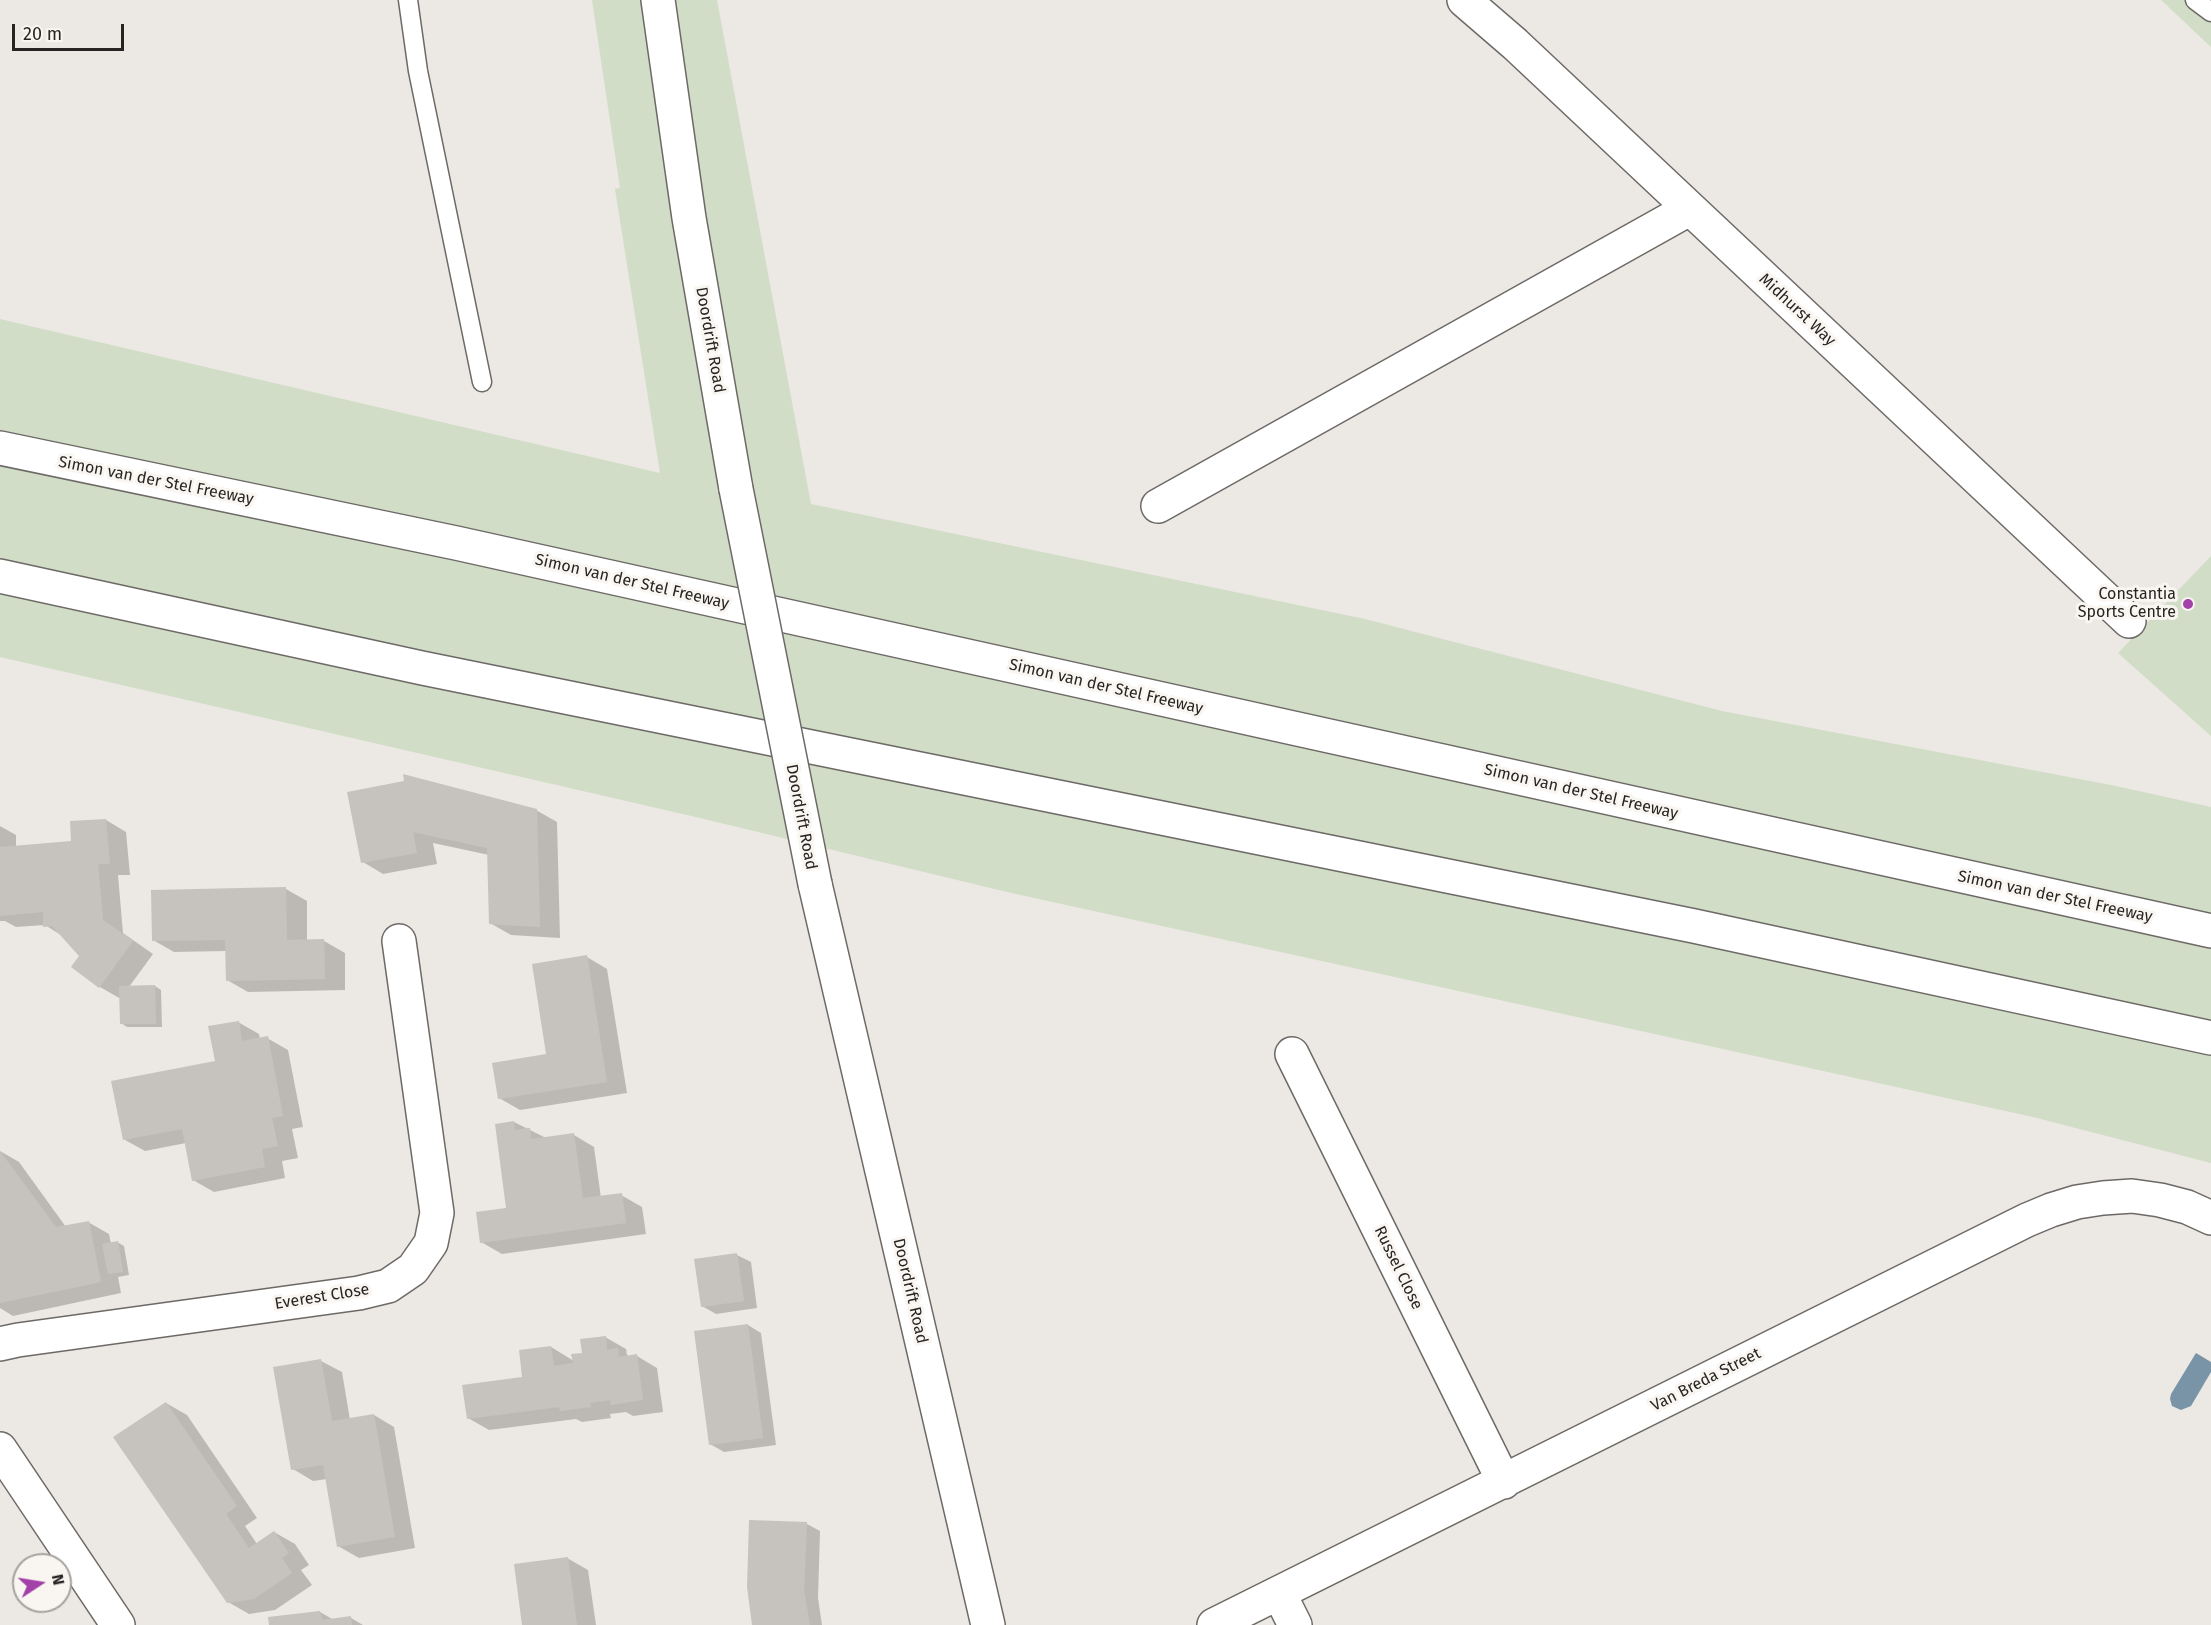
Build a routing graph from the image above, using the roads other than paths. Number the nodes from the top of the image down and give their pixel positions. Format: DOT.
graph roads {
  1 [pos="408,0"];
  2 [pos="658,0"];
  3 [pos="1464,0"];
  4 [pos="2195,0"];
  5 [pos="2211,12"];
  6 [pos="1689,209"];
  7 [pos="482,382"];
  8 [pos="0,448"];
  9 [pos="1158,506"];
  10 [pos="0,576"];
  11 [pos="2129,621"];
  12 [pos="2211,931"];
  13 [pos="399,940"];
  14 [pos="2211,1038"];
  15 [pos="1292,1054"];
  16 [pos="2211,1218"];
  17 [pos="0,1344"];
  18 [pos="0,1449"];
  19 [pos="1504,1482"];
  20 [pos="1279,1593"];
  21 [pos="118,1625"];
  22 [pos="988,1625"];
  23 [pos="1214,1625"];
  24 [pos="1295,1625"];
  1 -- 7 [label="lane"];
  2 -- 22 [label="main road, Doordrift Road, bridge"];
  3 -- 6 [label="main road, Midhurst Way"];
  4 -- 5 [label="lane"];
  6 -- 9 [label="main road"];
  6 -- 11 [label="main road, Midhurst Way"];
  8 -- 12 [label="main road, Simon van der Stel Freeway"];
  10 -- 14 [label="main road"];
  13 -- 17 [label="main road, Everest Close"];
  15 -- 19 [label="main road, Russel Close"];
  16 -- 19 [label="main road, Van Breda Street"];
  18 -- 21 [label="main road"];
  19 -- 20 [label="main road, Van Breda Street"];
  20 -- 23 [label="main road, Van Breda Street"];
  20 -- 24 [label="main road"];
}
